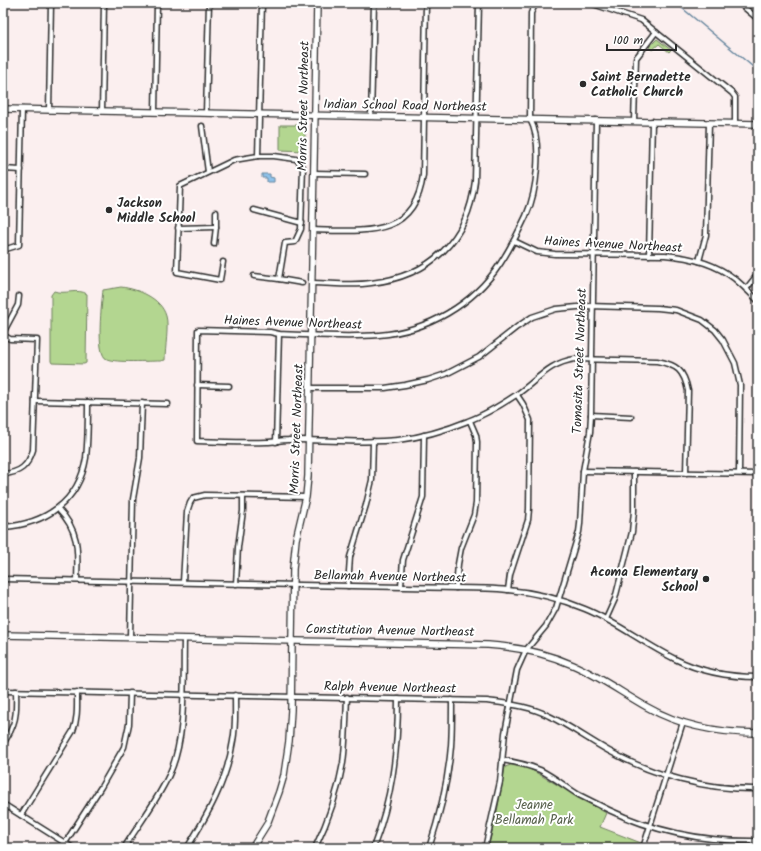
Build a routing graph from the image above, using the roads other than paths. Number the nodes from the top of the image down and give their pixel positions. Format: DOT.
graph roads {
  1 [pos="51,3"];
  2 [pos="104,3"];
  3 [pos="157,3"];
  4 [pos="209,3"];
  5 [pos="262,3"];
  6 [pos="317,3"];
  7 [pos="374,3"];
  8 [pos="426,3"];
  9 [pos="479,3"];
  10 [pos="536,3"];
  11 [pos="590,3"];
  12 [pos="738,3"];
  13 [pos="758,19"];
  14 [pos="656,32"];
  15 [pos="3,109"];
  16 [pos="22,109"];
  17 [pos="49,110"];
  18 [pos="102,111"];
  19 [pos="154,112"];
  20 [pos="206,113"];
  21 [pos="259,114"];
  22 [pos="315,115"];
  23 [pos="371,116"];
  24 [pos="424,117"];
  25 [pos="477,118"];
  26 [pos="530,119"];
  27 [pos="596,120"];
  28 [pos="634,121"];
  29 [pos="652,121"];
  30 [pos="708,123"];
  31 [pos="735,123"];
  32 [pos="758,124"];
  33 [pos="202,126"];
  34 [pos="258,156"];
  35 [pos="3,169"];
  36 [pos="21,170"];
  37 [pos="208,172"];
  38 [pos="314,173"];
  39 [pos="365,174"];
  40 [pos="254,210"];
  41 [pos="216,212"];
  42 [pos="302,223"];
  43 [pos="216,227"];
  44 [pos="178,228"];
  45 [pos="313,230"];
  46 [pos="514,241"];
  47 [pos="214,244"];
  48 [pos="3,250"];
  49 [pos="593,254"];
  50 [pos="649,255"];
  51 [pos="699,261"];
  52 [pos="223,262"];
  53 [pos="758,274"];
  54 [pos="254,276"];
  55 [pos="279,279"];
  56 [pos="302,283"];
  57 [pos="312,283"];
  58 [pos="746,289"];
  59 [pos="19,296"];
  60 [pos="758,301"];
  61 [pos="593,307"];
  62 [pos="3,334"];
  63 [pos="279,334"];
  64 [pos="311,335"];
  65 [pos="591,360"];
  66 [pos="197,385"];
  67 [pos="228,386"];
  68 [pos="310,388"];
  69 [pos="517,395"];
  70 [pos="36,401"];
  71 [pos="88,402"];
  72 [pos="142,403"];
  73 [pos="168,404"];
  74 [pos="591,415"];
  75 [pos="631,417"];
  76 [pos="470,421"];
  77 [pos="424,435"];
  78 [pos="309,440"];
  79 [pos="373,441"];
  80 [pos="276,442"];
  81 [pos="583,471"];
  82 [pos="634,472"];
  83 [pos="686,473"];
  84 [pos="739,473"];
  85 [pos="3,474"];
  86 [pos="758,474"];
  87 [pos="243,496"];
  88 [pos="306,497"];
  89 [pos="58,509"];
  90 [pos="3,526"];
  91 [pos="3,579"];
  92 [pos="77,580"];
  93 [pos="131,581"];
  94 [pos="183,582"];
  95 [pos="236,584"];
  96 [pos="293,585"];
  97 [pos="348,586"];
  98 [pos="401,586"];
  99 [pos="456,588"];
  100 [pos="508,590"];
  101 [pos="558,600"];
  102 [pos="606,619"];
  103 [pos="3,635"];
  104 [pos="130,637"];
  105 [pos="184,639"];
  106 [pos="292,640"];
  107 [pos="526,650"];
  108 [pos="758,677"];
  109 [pos="3,691"];
  110 [pos="16,691"];
  111 [pos="77,692"];
  112 [pos="130,693"];
  113 [pos="183,694"];
  114 [pos="235,695"];
  115 [pos="291,696"];
  116 [pos="347,698"];
  117 [pos="398,699"];
  118 [pos="452,700"];
  119 [pos="510,704"];
  120 [pos="683,722"];
  121 [pos="758,733"];
  122 [pos="3,744"];
  123 [pos="502,760"];
  124 [pos="667,775"];
  125 [pos="758,789"];
  126 [pos="3,804"];
  127 [pos="21,815"];
  128 [pos="651,826"];
  129 [pos="758,841"];
  130 [pos="65,843"];
  131 [pos="73,848"];
  132 [pos="124,848"];
  133 [pos="187,848"];
  134 [pos="252,848"];
  135 [pos="316,848"];
  136 [pos="373,848"];
  137 [pos="429,848"];
  138 [pos="485,848"];
  139 [pos="644,848"];
  1 -- 17 [label="street"];
  2 -- 18 [label="street"];
  3 -- 19 [label="street"];
  4 -- 20 [label="street"];
  5 -- 21 [label="street"];
  6 -- 22 [label="street, Morris Street Northeast"];
  7 -- 23 [label="street"];
  8 -- 24 [label="street"];
  9 -- 25 [label="street"];
  10 -- 26 [label="street"];
  11 -- 14 [label="street"];
  12 -- 13 [label="street"];
  14 -- 28 [label="street"];
  14 -- 31 [label="street"];
  15 -- 16 [label="street, Indian School Road Northeast"];
  16 -- 17 [label="street, Indian School Road Northeast"];
  16 -- 36 [label="street"];
  17 -- 18 [label="street, Indian School Road Northeast"];
  18 -- 19 [label="street, Indian School Road Northeast"];
  19 -- 20 [label="street, Indian School Road Northeast"];
  20 -- 21 [label="street, Indian School Road Northeast"];
  21 -- 22 [label="street, Indian School Road Northeast"];
  21 -- 34 [label="street"];
  22 -- 23 [label="street, Indian School Road Northeast"];
  22 -- 38 [label="street, Morris Street Northeast"];
  23 -- 24 [label="street, Indian School Road Northeast"];
  24 -- 25 [label="street, Indian School Road Northeast"];
  24 -- 45 [label="street"];
  25 -- 26 [label="street, Indian School Road Northeast"];
  25 -- 57 [label="street"];
  26 -- 27 [label="street, Indian School Road Northeast"];
  26 -- 46 [label="street"];
  27 -- 28 [label="street, Indian School Road Northeast"];
  27 -- 49 [label="street, Tomasita Street Northeast"];
  28 -- 29 [label="street, Indian School Road Northeast"];
  29 -- 30 [label="street, Indian School Road Northeast"];
  29 -- 50 [label="street"];
  30 -- 31 [label="street, Indian School Road Northeast"];
  30 -- 51 [label="street"];
  31 -- 32 [label="street, Indian School Road Northeast"];
  33 -- 37 [label="street"];
  34 -- 37 [label="street"];
  34 -- 42 [label="street"];
  35 -- 36 [label="street"];
  36 -- 48 [label="street"];
  37 -- 44 [label="street"];
  38 -- 39 [label="street"];
  38 -- 45 [label="street, Morris Street Northeast"];
  40 -- 42 [label="street"];
  41 -- 43 [label="street"];
  42 -- 55 [label="street"];
  43 -- 44 [label="street"];
  43 -- 47 [label="street"];
  44 -- 52 [label="street"];
  45 -- 57 [label="street, Morris Street Northeast"];
  46 -- 49 [label="street, Haines Avenue Northeast"];
  46 -- 64 [label="street, Haines Avenue Northeast"];
  49 -- 50 [label="street, Haines Avenue Northeast"];
  49 -- 61 [label="street, Tomasita Street Northeast"];
  50 -- 51 [label="street, Haines Avenue Northeast"];
  51 -- 58 [label="street, Haines Avenue Northeast"];
  53 -- 58 [label="street"];
  54 -- 55 [label="street"];
  55 -- 56 [label="street"];
  57 -- 64 [label="street, Morris Street Northeast"];
  58 -- 60 [label="street, Haines Avenue Northeast"];
  59 -- 62 [label="street"];
  61 -- 65 [label="street, Tomasita Street Northeast"];
  61 -- 68 [label="street"];
  61 -- 84 [label="street"];
  62 -- 70 [label="street"];
  63 -- 64 [label="street, Haines Avenue Northeast"];
  63 -- 66 [label="street, Haines Avenue Northeast"];
  63 -- 80 [label="street"];
  64 -- 68 [label="street, Morris Street Northeast"];
  65 -- 69 [label="street"];
  65 -- 74 [label="street, Tomasita Street Northeast"];
  65 -- 83 [label="street"];
  66 -- 67 [label="street"];
  66 -- 80 [label="street"];
  68 -- 78 [label="street, Morris Street Northeast"];
  69 -- 76 [label="street"];
  69 -- 100 [label="street"];
  70 -- 71 [label="street"];
  70 -- 85 [label="street"];
  71 -- 72 [label="street"];
  71 -- 89 [label="street"];
  72 -- 73 [label="street"];
  72 -- 93 [label="street"];
  74 -- 75 [label="street"];
  74 -- 81 [label="street, Tomasita Street Northeast"];
  76 -- 77 [label="street"];
  76 -- 99 [label="street"];
  77 -- 79 [label="street"];
  77 -- 98 [label="street"];
  78 -- 79 [label="street"];
  78 -- 80 [label="street"];
  78 -- 88 [label="street, Morris Street Northeast"];
  79 -- 97 [label="street"];
  81 -- 82 [label="street"];
  81 -- 101 [label="street, Tomasita Street Northeast"];
  82 -- 83 [label="street"];
  82 -- 102 [label="street"];
  83 -- 84 [label="street"];
  84 -- 86 [label="street"];
  87 -- 88 [label="street"];
  87 -- 94 [label="street"];
  87 -- 95 [label="street"];
  88 -- 96 [label="street, Morris Street Northeast"];
  89 -- 90 [label="street"];
  89 -- 92 [label="street"];
  91 -- 92 [label="street, Bellamah Avenue Northeast"];
  92 -- 93 [label="street, Bellamah Avenue Northeast"];
  93 -- 94 [label="street, Bellamah Avenue Northeast"];
  93 -- 104 [label="street"];
  94 -- 95 [label="street, Bellamah Avenue Northeast"];
  95 -- 96 [label="street, Bellamah Avenue Northeast"];
  96 -- 97 [label="street, Bellamah Avenue Northeast"];
  96 -- 106 [label="street, Morris Street Northeast"];
  97 -- 98 [label="street, Bellamah Avenue Northeast"];
  98 -- 99 [label="street, Bellamah Avenue Northeast"];
  99 -- 100 [label="street, Bellamah Avenue Northeast"];
  100 -- 101 [label="street, Bellamah Avenue Northeast"];
  101 -- 102 [label="street, Bellamah Avenue Northeast"];
  101 -- 107 [label="street, Tomasita Street Northeast"];
  102 -- 108 [label="street, Bellamah Avenue Northeast"];
  103 -- 104 [label="street, Constitution Avenue Northeast"];
  104 -- 105 [label="street, Constitution Avenue Northeast"];
  105 -- 106 [label="street, Constitution Avenue Northeast"];
  105 -- 113 [label="street"];
  106 -- 107 [label="street, Constitution Avenue Northeast"];
  106 -- 115 [label="street, Morris Street Northeast"];
  107 -- 119 [label="street, Tomasita Street Northeast"];
  107 -- 120 [label="street, Constitution Avenue Northeast"];
  109 -- 110 [label="street, Ralph Avenue Northeast"];
  110 -- 111 [label="street, Ralph Avenue Northeast"];
  110 -- 122 [label="street"];
  111 -- 112 [label="street, Ralph Avenue Northeast"];
  111 -- 127 [label="street"];
  112 -- 113 [label="street, Ralph Avenue Northeast"];
  112 -- 130 [label="street"];
  113 -- 114 [label="street, Ralph Avenue Northeast"];
  113 -- 132 [label="street"];
  114 -- 115 [label="street, Ralph Avenue Northeast"];
  114 -- 133 [label="street"];
  115 -- 116 [label="street, Ralph Avenue Northeast"];
  115 -- 134 [label="street, Morris Street Northeast"];
  116 -- 117 [label="street, Ralph Avenue Northeast"];
  116 -- 135 [label="street"];
  117 -- 118 [label="street, Ralph Avenue Northeast"];
  117 -- 136 [label="street"];
  118 -- 119 [label="street, Ralph Avenue Northeast"];
  118 -- 137 [label="street"];
  119 -- 123 [label="street, Tomasita Street Northeast"];
  119 -- 124 [label="street, Ralph Avenue Northeast"];
  120 -- 121 [label="street, Constitution Avenue Northeast"];
  120 -- 124 [label="street"];
  123 -- 128 [label="street"];
  123 -- 138 [label="street, Tomasita Street Northeast"];
  124 -- 125 [label="street, Ralph Avenue Northeast"];
  124 -- 128 [label="street"];
  126 -- 127 [label="street"];
  127 -- 130 [label="street"];
  128 -- 129 [label="street"];
  128 -- 139 [label="street"];
  130 -- 131 [label="street"];
}
